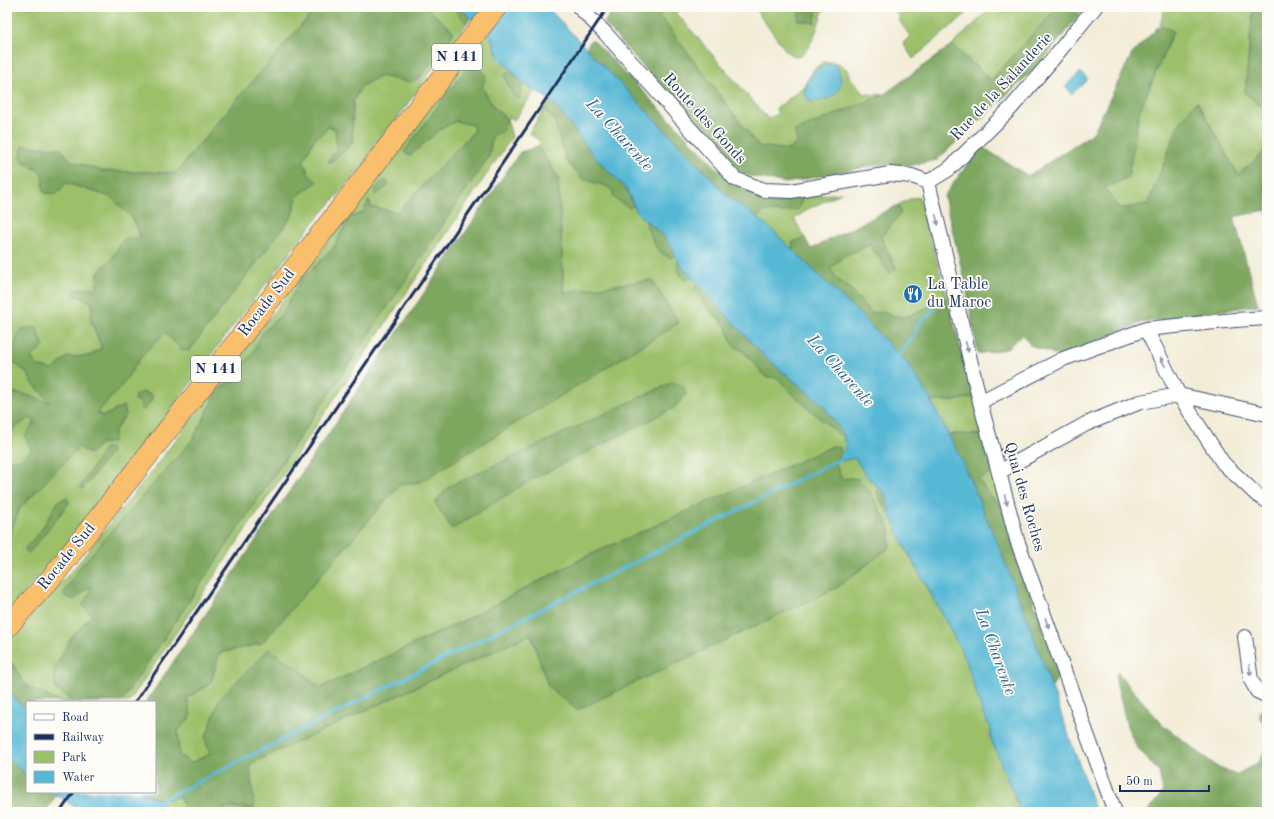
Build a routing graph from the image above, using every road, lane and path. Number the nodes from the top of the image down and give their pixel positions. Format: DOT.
graph roads {
  1 [pos="496,7"];
  2 [pos="579,7"];
  3 [pos="1095,7"];
  4 [pos="928,182"];
  5 [pos="1267,318"];
  6 [pos="1146,329"];
  7 [pos="1179,395"];
  8 [pos="980,402"];
  9 [pos="1267,414"];
  10 [pos="999,472"];
  11 [pos="1267,501"];
  12 [pos="7,627"];
  13 [pos="1245,637"];
  14 [pos="1267,696"];
  15 [pos="1115,812"];
  1 -- 12 [label="highway, Rocade Sud / N 141"];
  2 -- 4 [label="street, Route des Gonds"];
  3 -- 4 [label="street, Rue de la Salanderie"];
  4 -- 8 [label="street, Quai des Roches, one-way"];
  5 -- 6 [label="street"];
  7 -- 6 [label="street, one-way"];
  6 -- 8 [label="street"];
  7 -- 9 [label="street"];
  7 -- 10 [label="street"];
  7 -- 11 [label="street"];
  8 -- 10 [label="street, Quai des Roches"];
  10 -- 15 [label="street, Quai des Roches, one-way"];
  13 -- 14 [label="street, one-way"];
}
